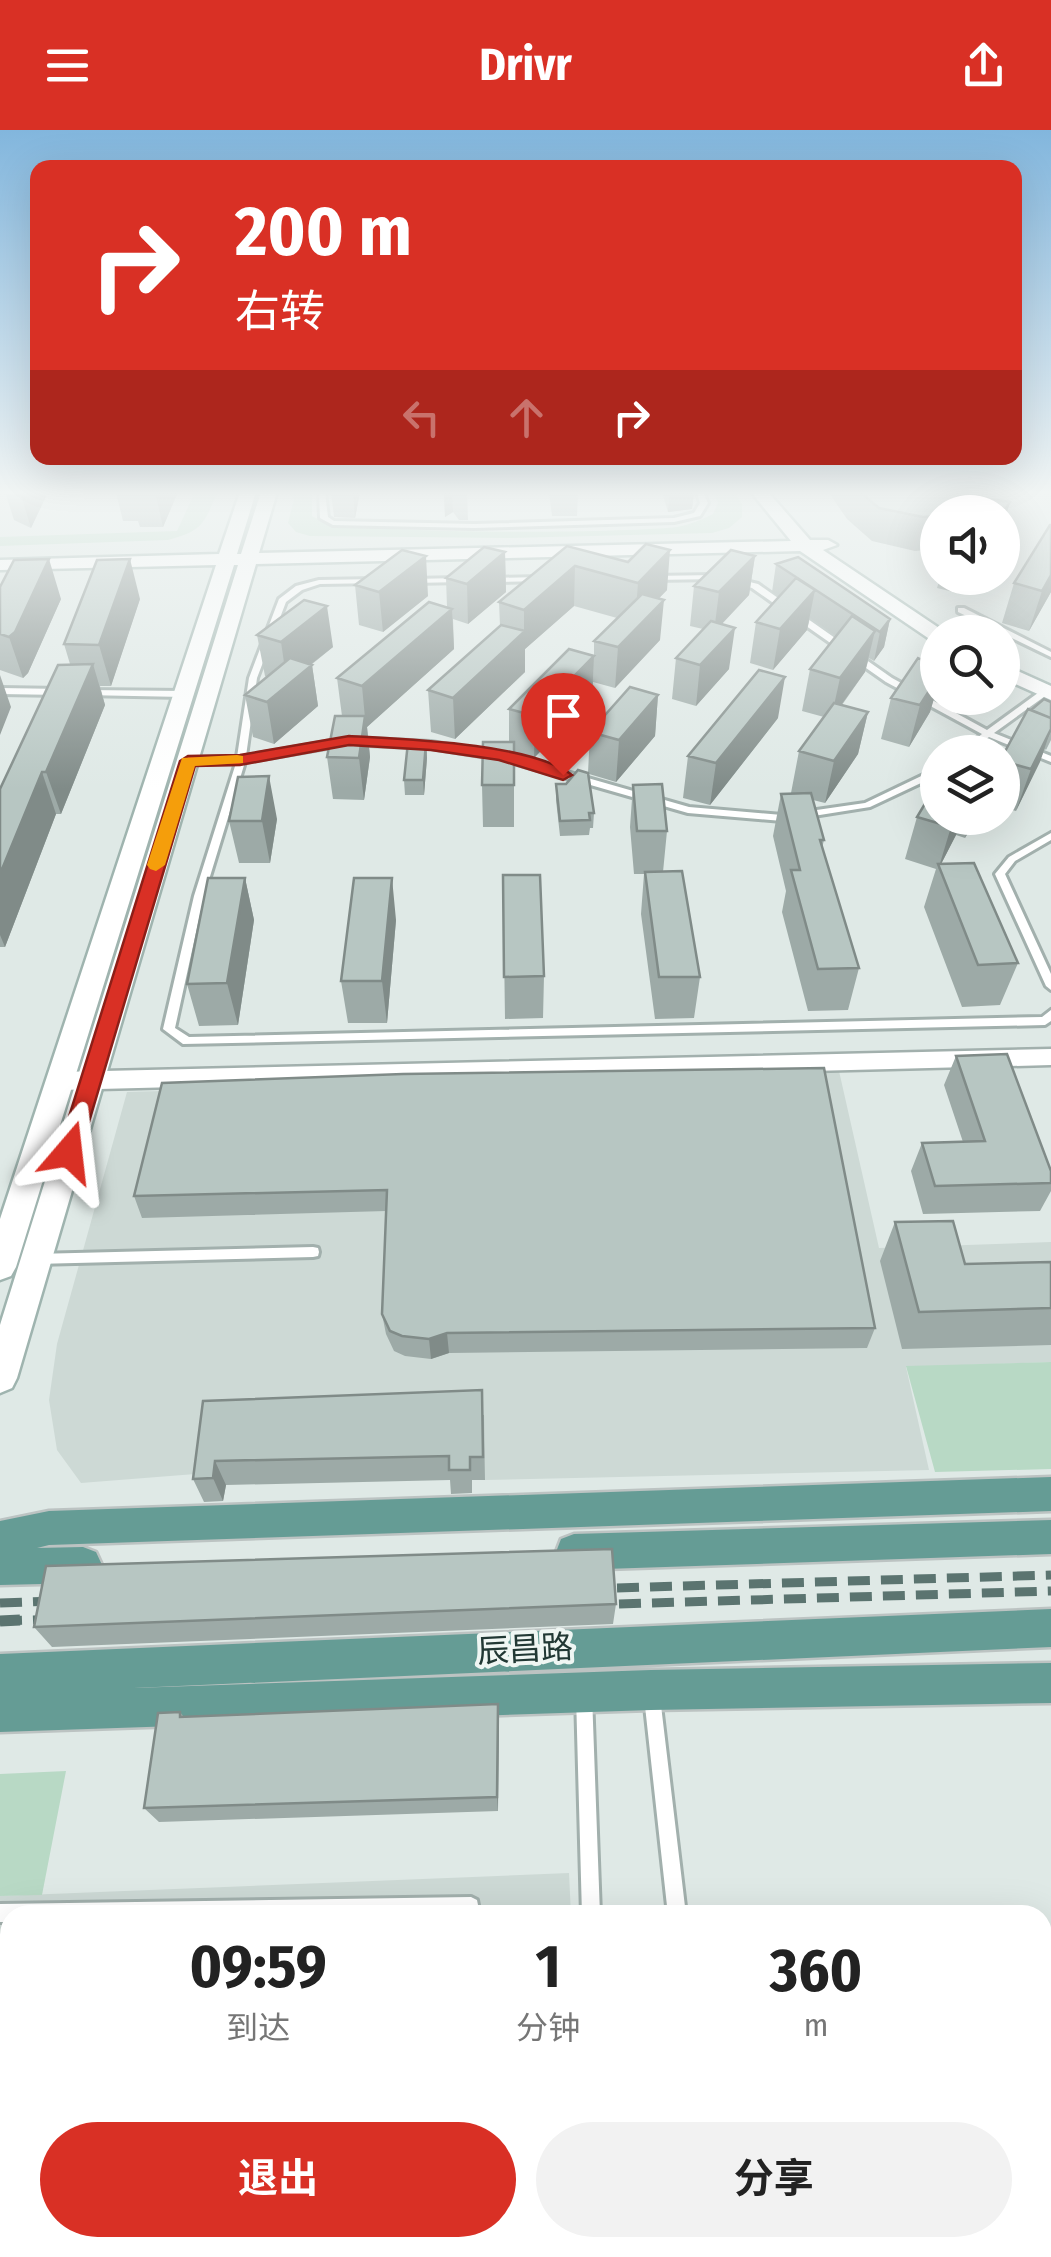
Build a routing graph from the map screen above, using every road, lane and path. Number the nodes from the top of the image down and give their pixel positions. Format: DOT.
graph roads {
  1 [pos="224,591"];
  2 [pos="227,591"];
  3 [pos="295,591"];
  4 [pos="762,591"];
  5 [pos="878,591"];
  6 [pos="890,591"];
  7 [pos="961,610"];
  8 [pos="929,615"];
  9 [pos="920,623"];
  10 [pos="1051,655"];
  11 [pos="1020,668"];
  12 [pos="1020,677"];
  13 [pos="1049,688"];
  14 [pos="0,691"];
  15 [pos="49,692"];
  16 [pos="184,694"];
  17 [pos="40,710"];
  18 [pos="988,734"];
  19 [pos="1051,759"];
  20 [pos="240,760"];
  21 [pos="176,762"];
  22 [pos="920,779"];
  23 [pos="1051,836"];
  24 [pos="1051,986"];
  25 [pos="1051,1014"];
  26 [pos="1051,1057"];
  27 [pos="91,1080"];
  28 [pos="60,1081"];
  29 [pos="312,1252"];
  30 [pos="36,1259"];
  31 [pos="1,1264"];
  32 [pos="0,1378"];
  33 [pos="1051,1494"];
  34 [pos="1051,1538"];
  35 [pos="0,1539"];
  36 [pos="0,1549"];
  37 [pos="532,1554"];
  38 [pos="121,1564"];
  39 [pos="42,1566"];
  40 [pos="0,1567"];
  41 [pos="0,1589"];
  42 [pos="1051,1628"];
  43 [pos="0,1650"];
  44 [pos="18,1673"];
  45 [pos="1051,1683"];
  46 [pos="651,1690"];
  47 [pos="584,1693"];
  48 [pos="0,1712"];
  49 [pos="591,1905"];
  50 [pos="676,1905"];
  1 -- 16 [label="street"];
  2 -- 21 [label="street"];
  3 -- 20 [label="lane"];
  4 -- 18 [label="lane"];
  5 -- 9 [label="street"];
  6 -- 8 [label="street"];
  7 -- 10 [label="lane"];
  11 -- 13 [label="street"];
  12 -- 13 [label="street"];
  13 -- 18 [label="lane"];
  14 -- 15 [label="lane"];
  15 -- 16 [label="lane"];
  15 -- 17 [label="lane"];
  16 -- 21 [label="street"];
  18 -- 19 [label="lane"];
  20 -- 21 [label="lane"];
  20 -- 22 [label="lane"];
  20 -- 25 [label="lane"];
  21 -- 27 [label="street"];
  21 -- 28 [label="street"];
  23 -- 24 [label="lane"];
  26 -- 27 [label="street"];
  27 -- 28 [label="street"];
  27 -- 30 [label="street"];
  28 -- 31 [label="street"];
  29 -- 30 [label="lane"];
  30 -- 31 [label="lane"];
  30 -- 32 [label="street"];
  33 -- 35 [label="main road"];
  34 -- 37 [label="main road"];
  36 -- 39 [label="main road"];
  38 -- 39 [label="main road"];
  39 -- 40 [label="main road"];
  39 -- 41 [label="main road"];
  42 -- 44 [label="main road, 辰昌路"];
  43 -- 44 [label="street"];
  45 -- 46 [label="main road"];
  46 -- 47 [label="main road"];
  46 -- 50 [label="lane"];
  47 -- 48 [label="main road"];
  47 -- 49 [label="lane"];
}
